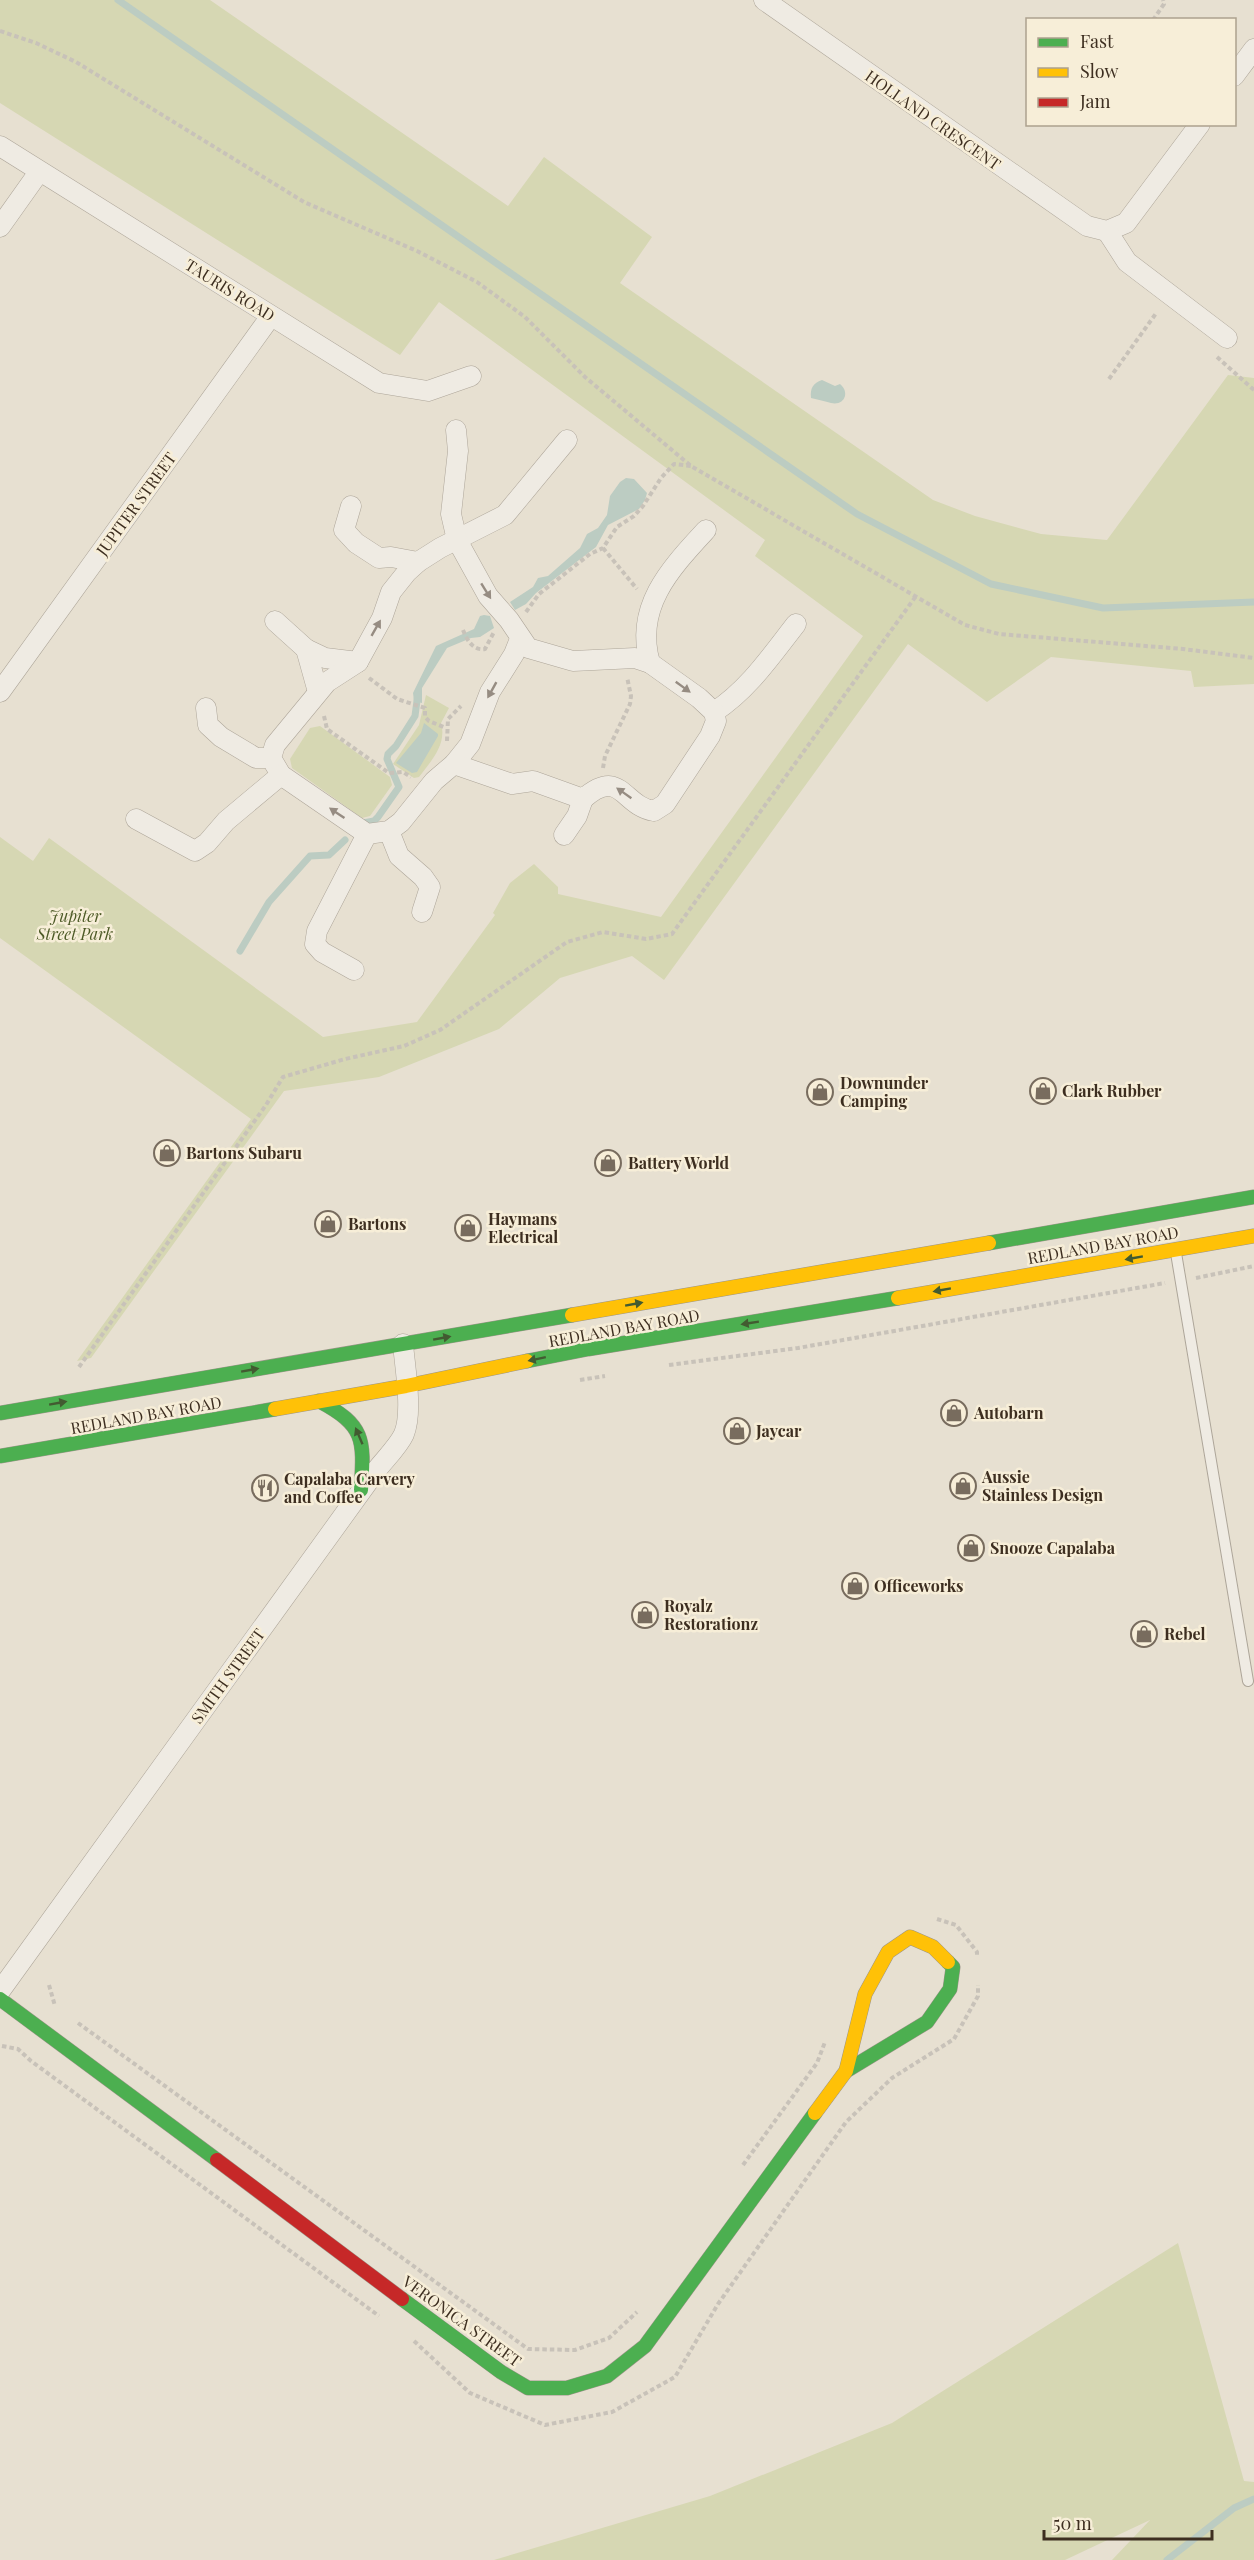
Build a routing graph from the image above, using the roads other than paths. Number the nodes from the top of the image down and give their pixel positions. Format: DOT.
graph roads {
  1 [pos="764,0"];
  2 [pos="1254,49"];
  3 [pos="1236,73"];
  4 [pos="1199,126"];
  5 [pos="0,146"];
  6 [pos="39,171"];
  7 [pos="0,227"];
  8 [pos="1107,231"];
  9 [pos="272,316"];
  10 [pos="1227,338"];
  11 [pos="471,376"];
  12 [pos="456,430"];
  13 [pos="567,440"];
  14 [pos="351,506"];
  15 [pos="706,530"];
  16 [pos="457,540"];
  17 [pos="379,558"];
  18 [pos="418,562"];
  19 [pos="391,592"];
  20 [pos="275,621"];
  21 [pos="795,624"];
  22 [pos="520,639"];
  23 [pos="306,649"];
  24 [pos="650,663"];
  25 [pos="359,669"];
  26 [pos="0,692"];
  27 [pos="318,692"];
  28 [pos="206,708"];
  29 [pos="714,712"];
  30 [pos="454,764"];
  31 [pos="276,766"];
  32 [pos="583,799"];
  33 [pos="136,819"];
  34 [pos="389,831"];
  35 [pos="368,834"];
  36 [pos="564,835"];
  37 [pos="422,912"];
  38 [pos="354,970"];
  39 [pos="1254,1197"];
  40 [pos="1254,1236"];
  41 [pos="1174,1245"];
  42 [pos="403,1344"];
  43 [pos="406,1386"];
  44 [pos="319,1401"];
  45 [pos="0,1413"];
  46 [pos="0,1456"];
  47 [pos="361,1490"];
  48 [pos="1248,1681"];
  49 [pos="0,1991"];
  50 [pos="0,1999"];
  51 [pos="846,2071"];
  1 -- 8 [label="street, HOLLAND CRESCENT"];
  2 -- 3 [label="street"];
  4 -- 8 [label="street"];
  5 -- 6 [label="street, TAURIS ROAD"];
  6 -- 7 [label="street"];
  6 -- 9 [label="street, TAURIS ROAD"];
  8 -- 10 [label="street"];
  9 -- 11 [label="street, TAURIS ROAD"];
  9 -- 26 [label="street, JUPITER STREET"];
  12 -- 16 [label="street"];
  13 -- 16 [label="street"];
  14 -- 17 [label="street"];
  15 -- 24 [label="street"];
  16 -- 18 [label="street"];
  16 -- 22 [label="street, one-way"];
  17 -- 18 [label="street"];
  17 -- 19 [label="street"];
  18 -- 19 [label="street"];
  25 -- 19 [label="street, one-way"];
  20 -- 23 [label="street"];
  21 -- 29 [label="street"];
  22 -- 24 [label="street"];
  22 -- 30 [label="street, one-way"];
  23 -- 25 [label="street"];
  23 -- 27 [label="street"];
  24 -- 29 [label="street, one-way"];
  25 -- 27 [label="street"];
  27 -- 31 [label="street"];
  28 -- 31 [label="street"];
  29 -- 32 [label="street, one-way"];
  30 -- 32 [label="street"];
  30 -- 34 [label="street"];
  31 -- 33 [label="street"];
  35 -- 31 [label="street, one-way"];
  32 -- 36 [label="street"];
  34 -- 35 [label="street"];
  34 -- 37 [label="street"];
  35 -- 38 [label="street"];
  42 -- 39 [label="main road, REDLAND BAY ROAD, one-way"];
  40 -- 41 [label="main road, REDLAND BAY ROAD"];
  41 -- 43 [label="main road, REDLAND BAY ROAD, one-way"];
  41 -- 48 [label="lane"];
  42 -- 43 [label="street, SMITH STREET"];
  45 -- 42 [label="main road, REDLAND BAY ROAD, one-way"];
  43 -- 44 [label="main road, REDLAND BAY ROAD"];
  43 -- 47 [label="street, SMITH STREET"];
  44 -- 46 [label="main road, REDLAND BAY ROAD"];
  47 -- 44 [label="main road, one-way"];
  47 -- 49 [label="street, SMITH STREET"];
  50 -- 51 [label="main road, VERONICA STREET"];
  51 -- 51 [label="main road, VERONICA STREET"];
}
